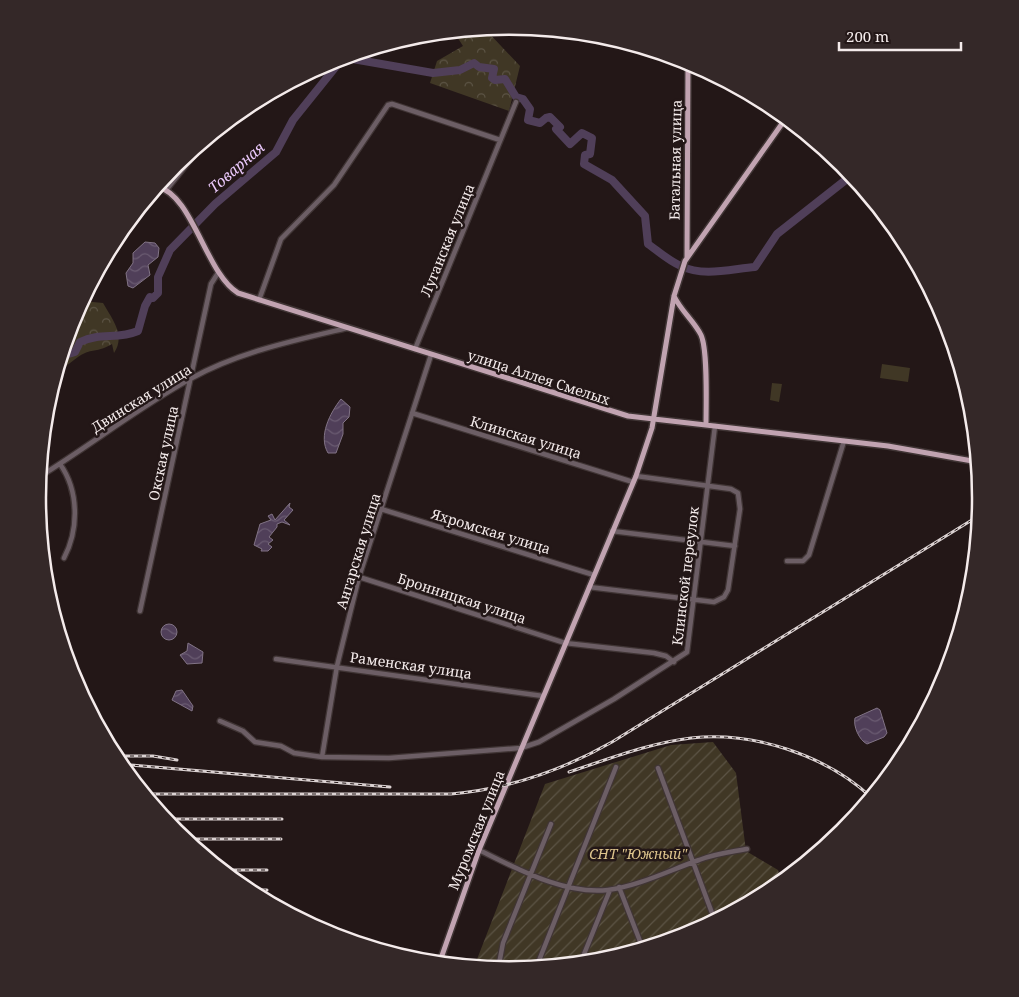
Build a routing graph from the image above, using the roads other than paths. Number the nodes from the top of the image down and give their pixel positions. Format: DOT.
graph roads {
  1 [pos="688,70"];
  2 [pos="516,102"];
  3 [pos="782,124"];
  4 [pos="500,140"];
  5 [pos="181,172"];
  6 [pos="167,190"];
  7 [pos="686,237"];
  8 [pos="698,242"];
  9 [pos="686,259"];
  10 [pos="218,273"];
  11 [pos="674,296"];
  12 [pos="259,300"];
  13 [pos="679,308"];
  14 [pos="672,311"];
  15 [pos="347,328"];
  16 [pos="415,349"];
  17 [pos="431,355"];
  18 [pos="190,379"];
  19 [pos="412,413"];
  20 [pos="653,419"];
  21 [pos="706,425"];
  22 [pos="715,426"];
  23 [pos="844,441"];
  24 [pos="971,461"];
  25 [pos="60,464"];
  26 [pos="47,472"];
  27 [pos="635,479"];
  28 [pos="708,486"];
  29 [pos="382,509"];
  30 [pos="612,532"];
  31 [pos="701,542"];
  32 [pos="735,546"];
  33 [pos="64,558"];
  34 [pos="787,560"];
  35 [pos="594,575"];
  36 [pos="359,577"];
  37 [pos="589,587"];
  38 [pos="694,601"];
  39 [pos="140,610"];
  40 [pos="565,643"];
  41 [pos="276,659"];
  42 [pos="674,662"];
  43 [pos="337,666"];
  44 [pos="543,696"];
  45 [pos="220,721"];
  46 [pos="521,748"];
  47 [pos="322,757"];
  48 [pos="616,767"];
  49 [pos="658,768"];
  50 [pos="551,824"];
  51 [pos="747,849"];
  52 [pos="479,850"];
  53 [pos="694,862"];
  54 [pos="530,873"];
  55 [pos="569,886"];
  56 [pos="619,887"];
  57 [pos="610,890"];
  58 [pos="713,915"];
  59 [pos="640,942"];
  60 [pos="583,956"];
  61 [pos="442,957"];
  62 [pos="539,961"];
  63 [pos="499,962"];
  1 -- 7 [label="main road, Батальная улица"];
  2 -- 4 [label="street, Луганская улица"];
  3 -- 8 [label="main road"];
  4 -- 12 [label="street"];
  4 -- 16 [label="street, Луганская улица"];
  5 -- 6 [label="street"];
  6 -- 10 [label="main road, улица Аллея Смелых"];
  7 -- 8 [label="main road"];
  7 -- 9 [label="main road, Батальная улица"];
  8 -- 9 [label="main road"];
  9 -- 11 [label="main road"];
  10 -- 12 [label="main road, улица Аллея Смелых"];
  10 -- 18 [label="street, Окская улица"];
  11 -- 13 [label="main road"];
  11 -- 14 [label="main road"];
  12 -- 15 [label="main road, улица Аллея Смелых"];
  13 -- 14 [label="main road"];
  13 -- 21 [label="main road"];
  14 -- 20 [label="main road"];
  15 -- 16 [label="main road, улица Аллея Смелых"];
  15 -- 18 [label="street, Двинская улица"];
  16 -- 17 [label="main road, улица Аллея Смелых"];
  17 -- 19 [label="street, Ангарская улица"];
  17 -- 20 [label="main road, улица Аллея Смелых"];
  18 -- 25 [label="street, Двинская улица"];
  18 -- 39 [label="street, Окская улица"];
  19 -- 27 [label="street, Клинская улица"];
  19 -- 29 [label="street, Ангарская улица"];
  20 -- 21 [label="main road, улица Аллея Смелых"];
  20 -- 27 [label="main road"];
  21 -- 22 [label="main road, улица Аллея Смелых"];
  22 -- 23 [label="main road, улица Аллея Смелых"];
  22 -- 28 [label="street, Клинской переулок"];
  23 -- 24 [label="main road, улица Аллея Смелых"];
  23 -- 34 [label="street"];
  25 -- 26 [label="street, Двинская улица"];
  25 -- 33 [label="street"];
  27 -- 28 [label="street"];
  27 -- 30 [label="main road"];
  28 -- 31 [label="street, Клинской переулок"];
  28 -- 32 [label="street"];
  29 -- 35 [label="street, Яхромская улица"];
  29 -- 36 [label="street, Ангарская улица"];
  30 -- 31 [label="street"];
  30 -- 35 [label="main road"];
  31 -- 32 [label="street"];
  31 -- 38 [label="street, Клинской переулок"];
  32 -- 38 [label="street"];
  35 -- 37 [label="main road"];
  36 -- 40 [label="street, Бронницкая улица"];
  36 -- 43 [label="street, Ангарская улица"];
  37 -- 38 [label="street"];
  37 -- 40 [label="main road"];
  38 -- 42 [label="street, Клинской переулок"];
  40 -- 42 [label="street"];
  40 -- 44 [label="main road"];
  41 -- 43 [label="street, Раменская улица"];
  42 -- 46 [label="street, Клинской переулок"];
  43 -- 44 [label="street, Раменская улица"];
  43 -- 47 [label="street, Ангарская улица"];
  44 -- 46 [label="main road, Муромская улица"];
  45 -- 47 [label="street, Клинской переулок"];
  46 -- 47 [label="street, Клинской переулок"];
  46 -- 52 [label="main road, Муромская улица"];
  48 -- 55 [label="street"];
  49 -- 53 [label="street"];
  50 -- 54 [label="street"];
  51 -- 53 [label="street"];
  52 -- 54 [label="street"];
  52 -- 61 [label="main road, Муромская улица"];
  53 -- 56 [label="street"];
  53 -- 58 [label="street"];
  54 -- 55 [label="street"];
  54 -- 63 [label="street"];
  55 -- 57 [label="street"];
  55 -- 62 [label="street"];
  56 -- 57 [label="street"];
  56 -- 59 [label="street"];
  57 -- 60 [label="street"];
}
